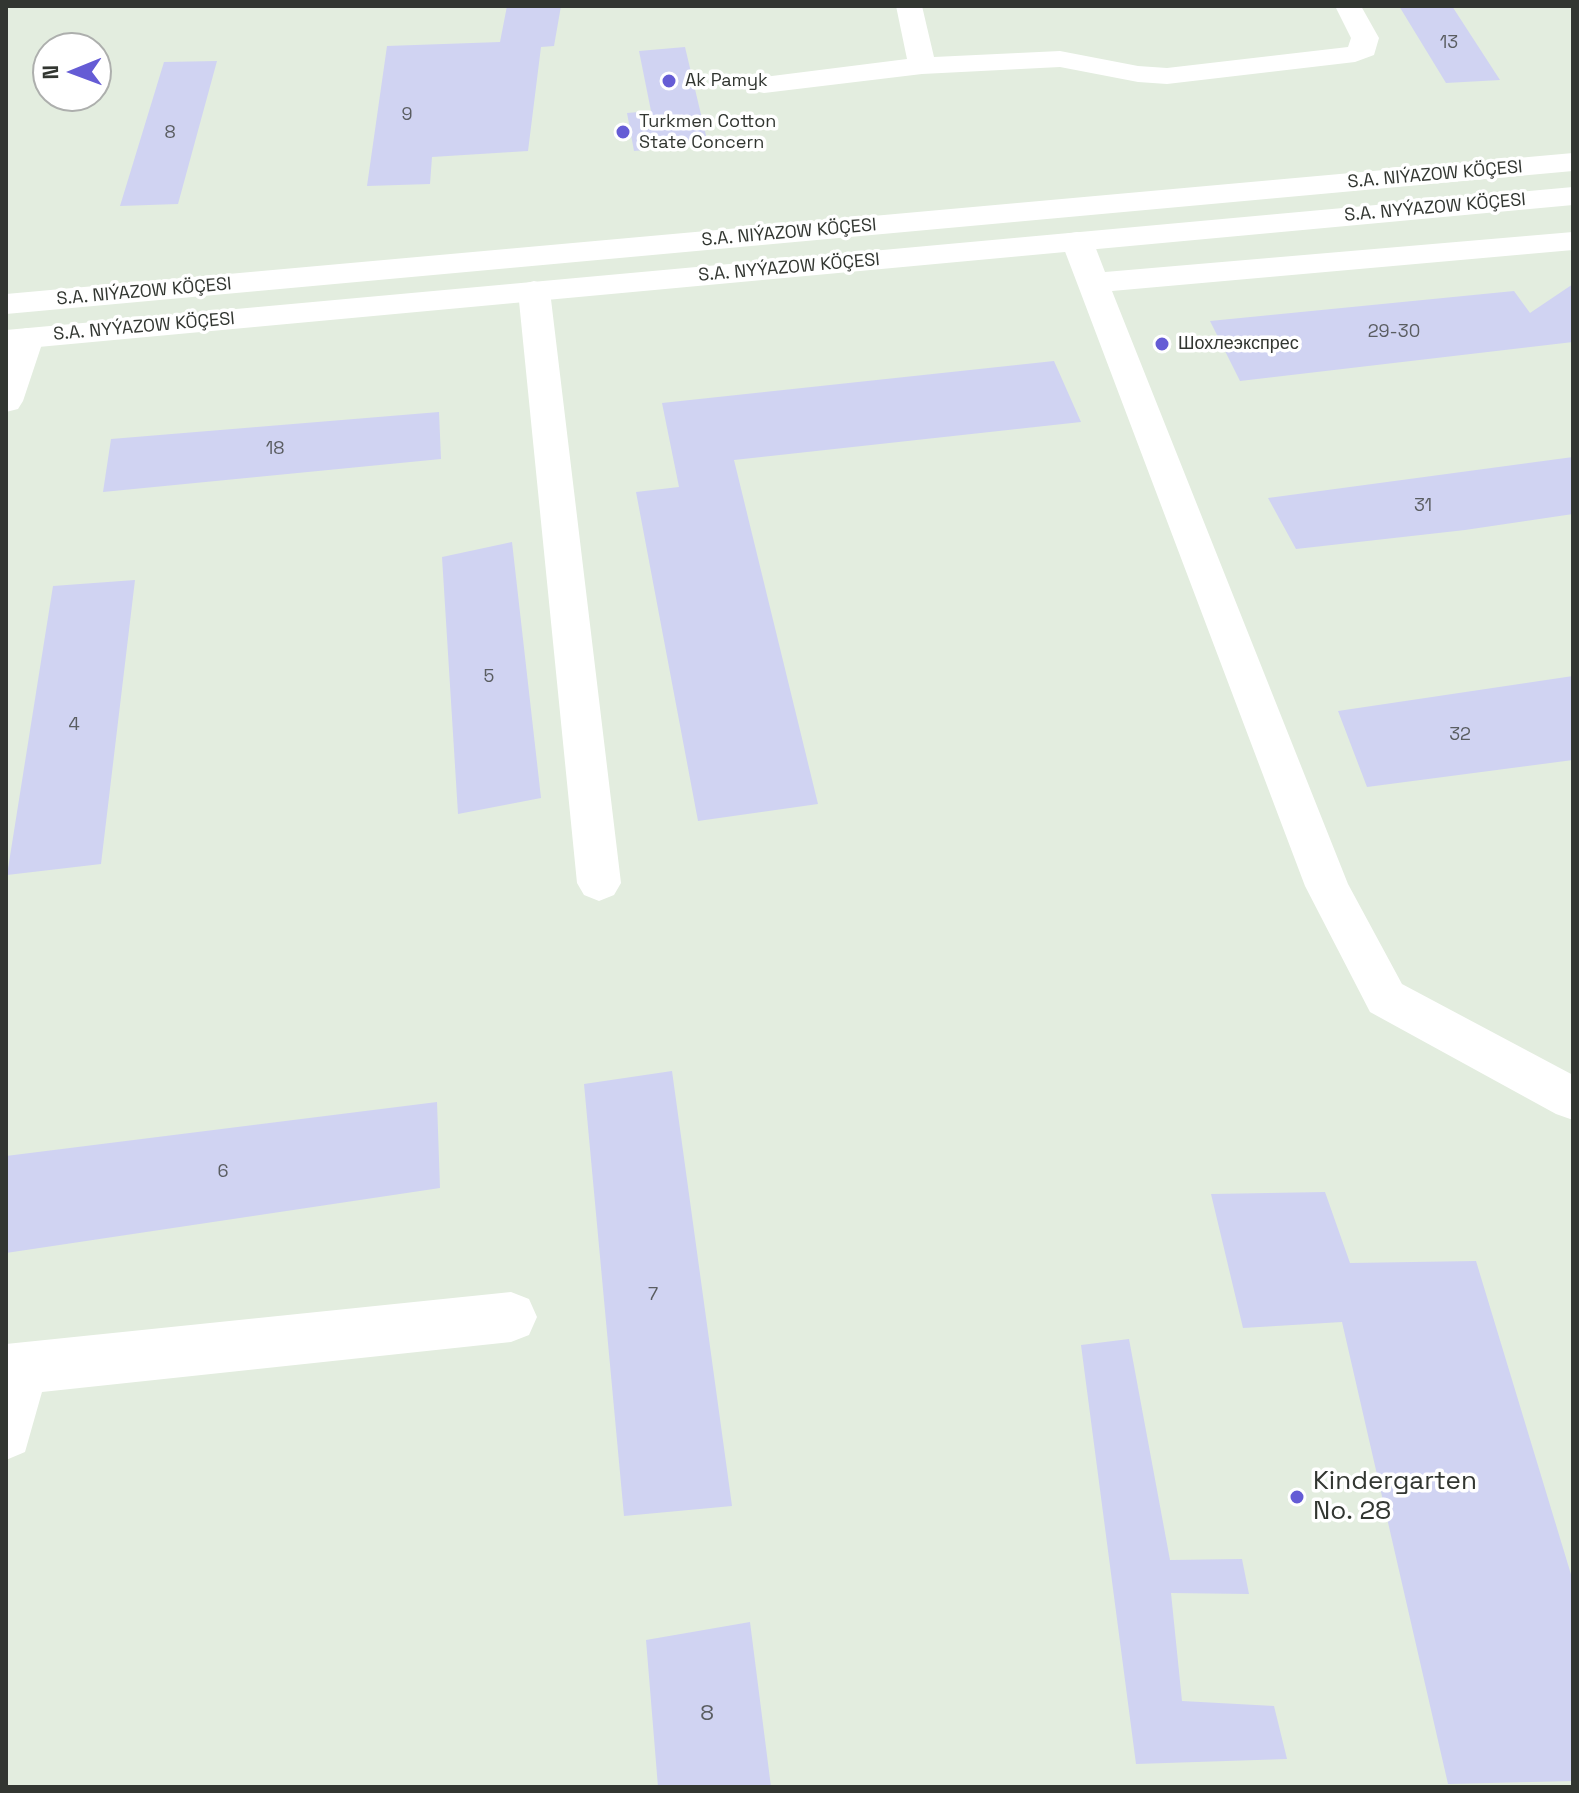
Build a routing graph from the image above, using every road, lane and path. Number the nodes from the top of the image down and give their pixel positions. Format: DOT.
graph roads {
  1 [pos="909,6"];
  2 [pos="1348,6"];
  3 [pos="922,66"];
  4 [pos="764,85"];
  5 [pos="1573,162"];
  6 [pos="1573,196"];
  7 [pos="1573,241"];
  8 [pos="1085,262"];
  9 [pos="534,291"];
  10 [pos="6,304"];
  11 [pos="16,339"];
  12 [pos="6,401"];
  13 [pos="599,883"];
  14 [pos="1573,1099"];
  15 [pos="511,1317"];
  16 [pos="14,1369"];
  17 [pos="6,1433"];
  1 -- 3 [label="main road"];
  2 -- 3 [label="main road"];
  3 -- 4 [label="main road"];
  5 -- 10 [label="main road, S.A. NIÝAZOW KÖÇESI"];
  6 -- 8 [label="main road, S.A. NYÝAZOW KÖÇESI"];
  7 -- 8 [label="main road"];
  8 -- 9 [label="main road, S.A. NYÝAZOW KÖÇESI"];
  8 -- 14 [label="main road"];
  9 -- 11 [label="main road, S.A. NYÝAZOW KÖÇESI"];
  9 -- 13 [label="main road"];
  11 -- 12 [label="main road"];
  15 -- 16 [label="main road"];
  16 -- 17 [label="main road"];
}
